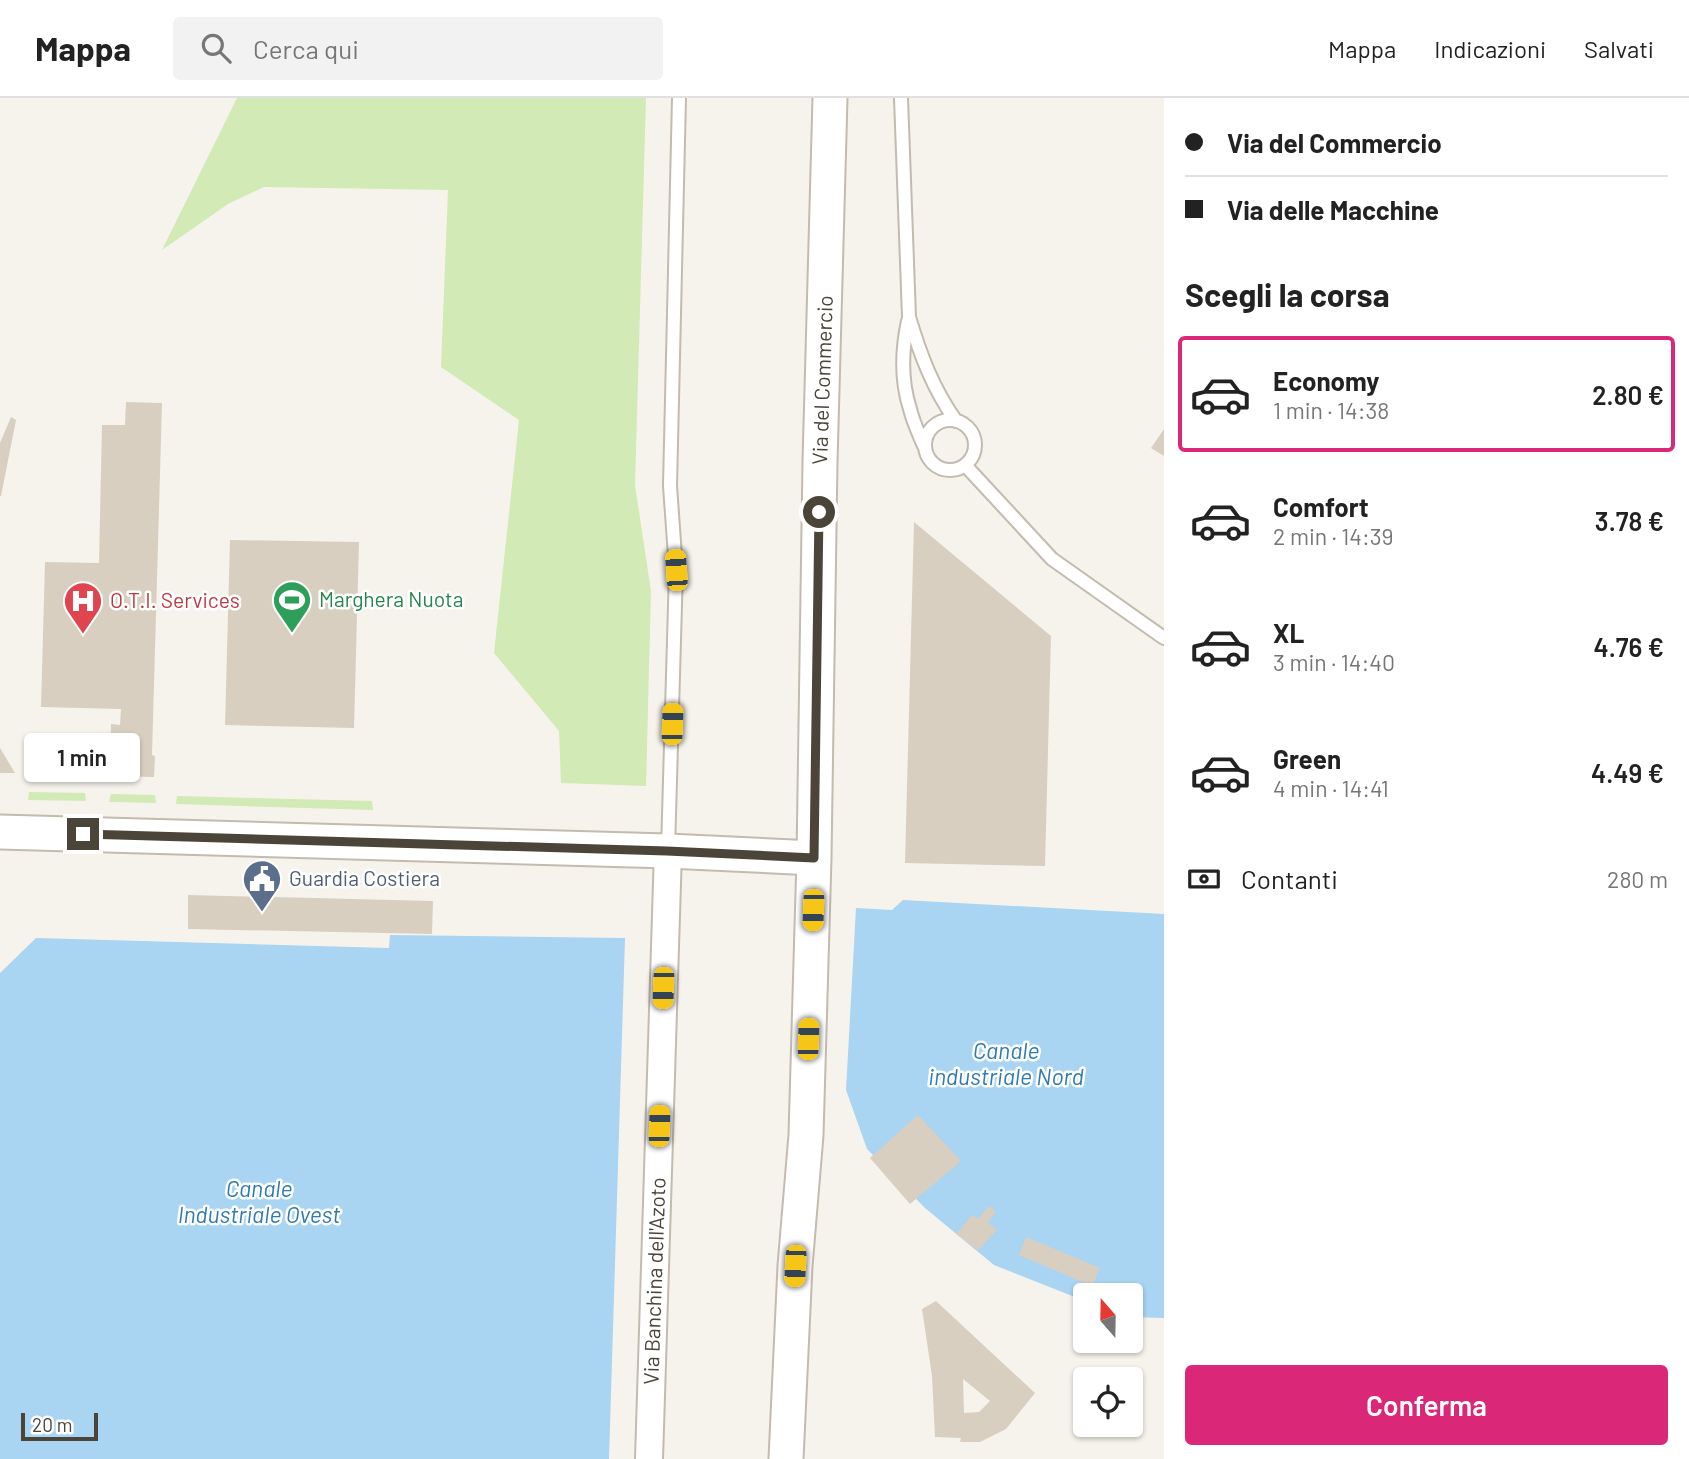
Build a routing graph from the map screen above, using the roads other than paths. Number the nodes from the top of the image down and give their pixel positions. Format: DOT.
graph roads {
  1 [pos="679,98"];
  2 [pos="830,98"];
  3 [pos="901,98"];
  4 [pos="909,317"];
  5 [pos="956,421"];
  6 [pos="926,450"];
  7 [pos="965,465"];
  8 [pos="1164,638"];
  9 [pos="0,832"];
  10 [pos="667,851"];
  11 [pos="814,858"];
  12 [pos="649,1459"];
  13 [pos="786,1459"];
  1 -- 10 [label="lane"];
  2 -- 11 [label="street, Via del Commercio"];
  3 -- 4 [label="lane"];
  4 -- 5 [label="lane"];
  4 -- 6 [label="lane"];
  5 -- 6 [label="lane"];
  5 -- 7 [label="lane"];
  6 -- 7 [label="lane"];
  7 -- 8 [label="lane"];
  9 -- 10 [label="street"];
  10 -- 11 [label="street"];
  10 -- 12 [label="street, Via Banchina dell'Azoto"];
  11 -- 13 [label="street, Via del Commercio"];
}
